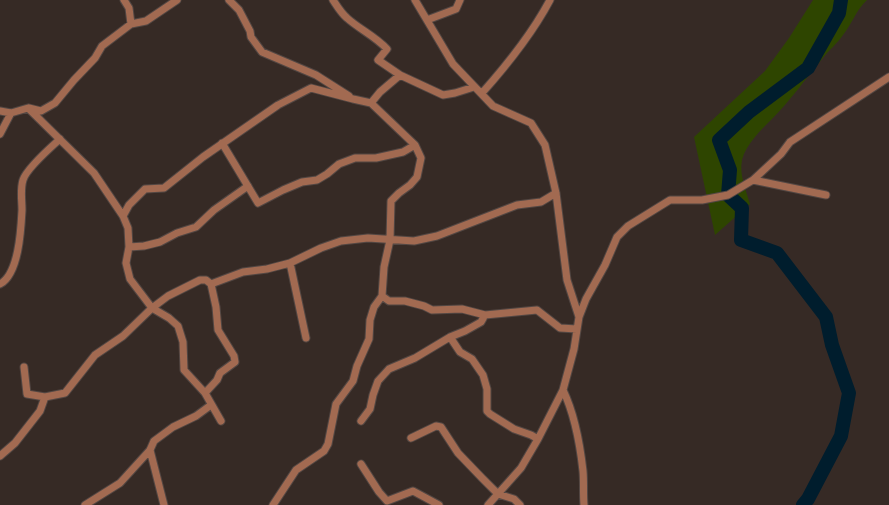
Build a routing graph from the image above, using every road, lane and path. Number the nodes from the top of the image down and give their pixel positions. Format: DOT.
graph roads {
  1 [pos="124,0"];
  2 [pos="177,0"];
  3 [pos="229,0"];
  4 [pos="333,0"];
  5 [pos="415,0"];
  6 [pos="460,0"];
  7 [pos="550,0"];
  8 [pos="427,20"];
  9 [pos="131,24"];
  10 [pos="400,75"];
  11 [pos="889,76"];
  12 [pos="474,87"];
  13 [pos="482,93"];
  14 [pos="354,100"];
  15 [pos="371,103"];
  16 [pos="28,108"];
  17 [pos="0,111"];
  18 [pos="11,113"];
  19 [pos="0,134"];
  20 [pos="60,139"];
  21 [pos="222,143"];
  22 [pos="415,145"];
  23 [pos="753,180"];
  24 [pos="248,186"];
  25 [pos="556,193"];
  26 [pos="826,195"];
  27 [pos="123,216"];
  28 [pos="390,240"];
  29 [pos="129,247"];
  30 [pos="290,262"];
  31 [pos="0,284"];
  32 [pos="211,284"];
  33 [pos="382,296"];
  34 [pos="152,308"];
  35 [pos="485,315"];
  36 [pos="579,317"];
  37 [pos="577,329"];
  38 [pos="450,337"];
  39 [pos="306,338"];
  40 [pos="24,367"];
  41 [pos="563,390"];
  42 [pos="205,394"];
  43 [pos="45,397"];
  44 [pos="211,405"];
  45 [pos="360,420"];
  46 [pos="221,421"];
  47 [pos="411,438"];
  48 [pos="538,439"];
  49 [pos="150,450"];
  50 [pos="0,456"];
  51 [pos="362,464"];
  52 [pos="498,494"];
  53 [pos="85,505"];
  54 [pos="164,505"];
  55 [pos="273,505"];
  56 [pos="439,505"];
  57 [pos="488,505"];
  58 [pos="520,505"];
  59 [pos="584,505"];
  1 -- 9 [label="street"];
  2 -- 9 [label="street"];
  3 -- 14 [label="street"];
  4 -- 10 [label="street"];
  5 -- 8 [label="street"];
  6 -- 8 [label="street"];
  7 -- 13 [label="street"];
  8 -- 12 [label="street"];
  9 -- 16 [label="street"];
  10 -- 12 [label="street"];
  10 -- 15 [label="street"];
  11 -- 23 [label="street"];
  12 -- 13 [label="street"];
  13 -- 25 [label="street"];
  14 -- 15 [label="street"];
  14 -- 21 [label="street"];
  15 -- 22 [label="street"];
  16 -- 18 [label="street"];
  16 -- 20 [label="street"];
  17 -- 18 [label="street"];
  18 -- 19 [label="street"];
  20 -- 27 [label="street"];
  20 -- 31 [label="street"];
  21 -- 24 [label="street"];
  21 -- 27 [label="street"];
  22 -- 24 [label="street"];
  22 -- 28 [label="street"];
  23 -- 26 [label="street"];
  23 -- 36 [label="street"];
  24 -- 29 [label="street"];
  25 -- 28 [label="street"];
  25 -- 36 [label="street"];
  27 -- 29 [label="street"];
  28 -- 30 [label="street"];
  28 -- 33 [label="street"];
  29 -- 34 [label="street"];
  30 -- 32 [label="street"];
  30 -- 39 [label="street"];
  32 -- 34 [label="street"];
  32 -- 42 [label="street"];
  33 -- 35 [label="street"];
  33 -- 55 [label="street"];
  34 -- 42 [label="street"];
  34 -- 43 [label="street"];
  35 -- 37 [label="street"];
  35 -- 38 [label="street"];
  36 -- 37 [label="street"];
  37 -- 41 [label="street"];
  38 -- 45 [label="street"];
  38 -- 48 [label="street"];
  40 -- 43 [label="street"];
  41 -- 48 [label="street"];
  41 -- 59 [label="street"];
  42 -- 44 [label="street"];
  43 -- 50 [label="street"];
  44 -- 46 [label="street"];
  44 -- 49 [label="street"];
  47 -- 52 [label="street"];
  48 -- 52 [label="street"];
  49 -- 53 [label="street"];
  49 -- 54 [label="street"];
  51 -- 56 [label="street"];
  52 -- 57 [label="street"];
  52 -- 58 [label="street"];
}
